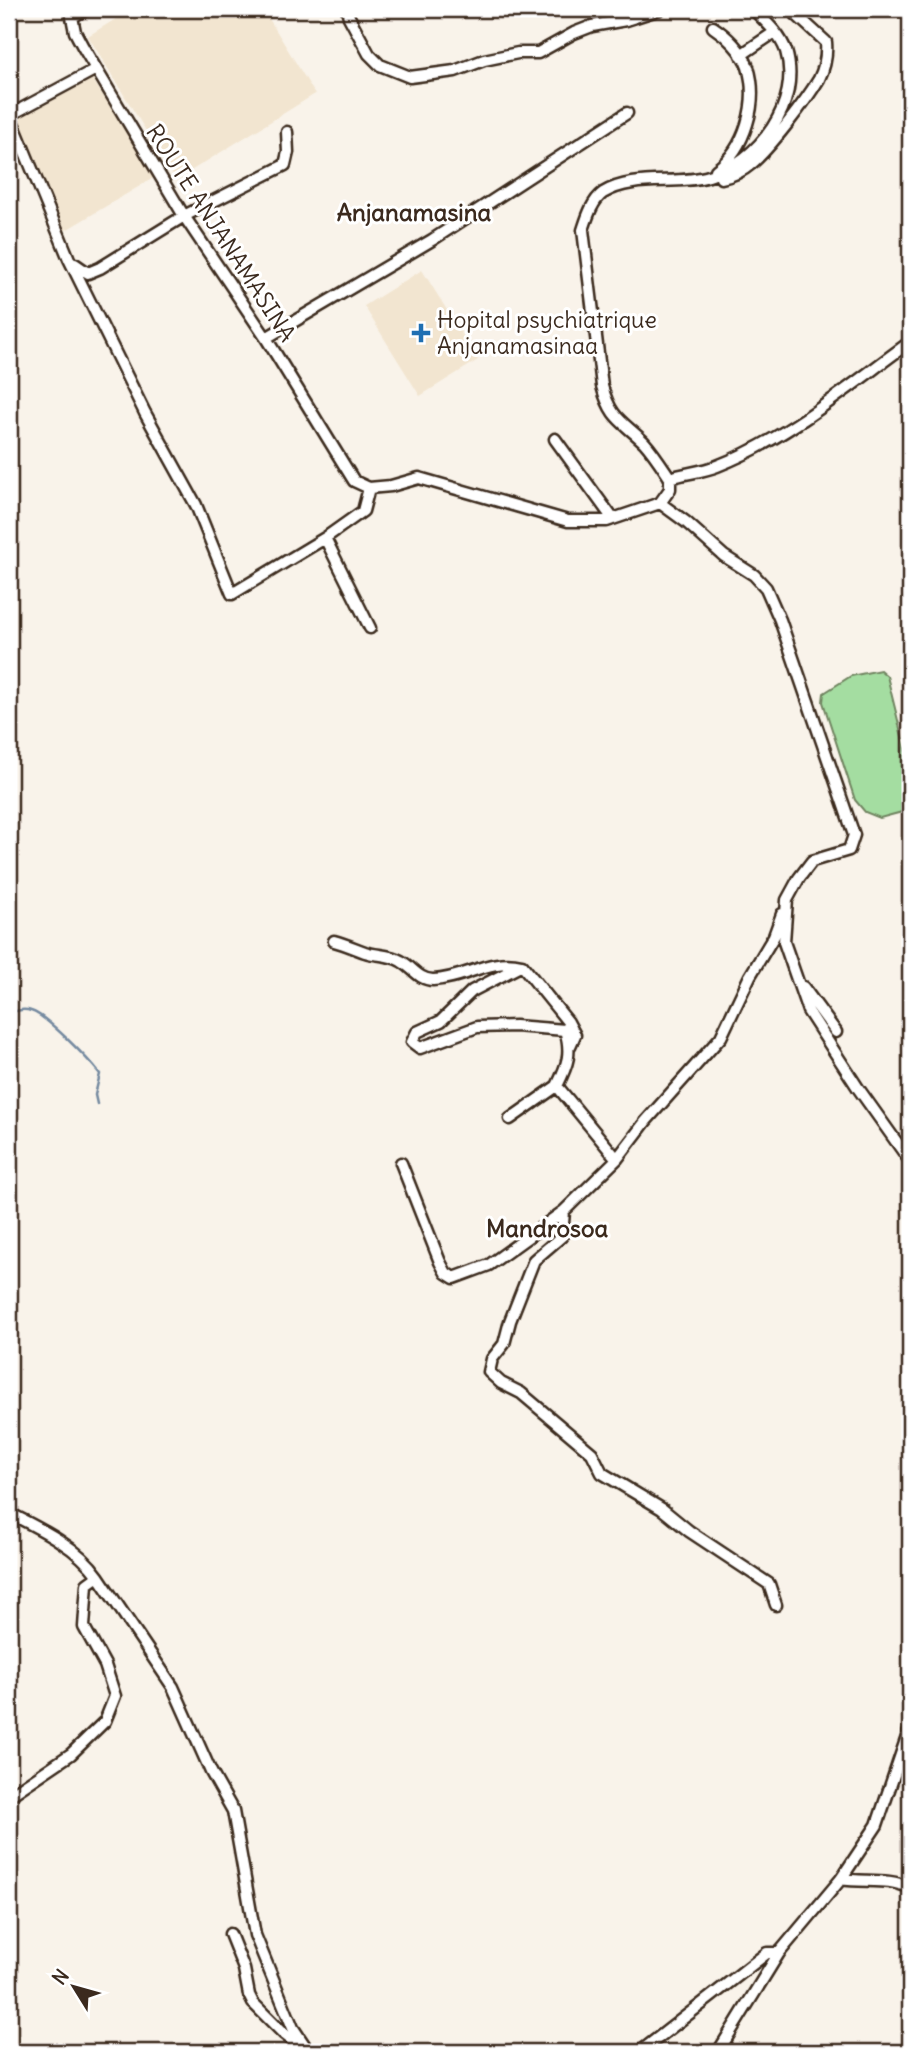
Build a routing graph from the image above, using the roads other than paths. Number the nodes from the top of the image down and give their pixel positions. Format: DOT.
graph roads {
  1 [pos="340,9"];
  2 [pos="753,9"];
  3 [pos="790,9"];
  4 [pos="83,10"];
  5 [pos="654,10"];
  6 [pos="348,13"];
  7 [pos="713,27"];
  8 [pos="775,32"];
  9 [pos="741,55"];
  10 [pos="96,69"];
  11 [pos="627,113"];
  12 [pos="287,132"];
  13 [pos="707,177"];
  14 [pos="184,216"];
  15 [pos="69,259"];
  16 [pos="266,338"];
  17 [pos="910,342"];
  18 [pos="555,439"];
  19 [pos="670,478"];
  20 [pos="369,488"];
  21 [pos="660,503"];
  22 [pos="613,519"];
  23 [pos="325,538"];
  24 [pos="370,628"];
  25 [pos="787,900"];
  26 [pos="334,941"];
  27 [pos="522,965"];
  28 [pos="797,978"];
  29 [pos="836,1032"];
  30 [pos="570,1046"];
  31 [pos="557,1086"];
  32 [pos="510,1119"];
  33 [pos="617,1159"];
  34 [pos="910,1161"];
  35 [pos="401,1163"];
  36 [pos="564,1211"];
  37 [pos="9,1513"];
  38 [pos="98,1576"];
  39 [pos="776,1605"];
  40 [pos="910,1728"];
  41 [pos="9,1796"];
  42 [pos="841,1880"];
  43 [pos="910,1888"];
  44 [pos="230,1934"];
  45 [pos="779,1953"];
  46 [pos="308,2052"];
  47 [pos="640,2052"];
  48 [pos="718,2052"];
  1 -- 6 [label="street"];
  2 -- 8 [label="street"];
  3 -- 13 [label="street"];
  4 -- 10 [label="street, ROUTE ANJANAMASINA"];
  5 -- 6 [label="street"];
  7 -- 9 [label="street"];
  8 -- 9 [label="street"];
  8 -- 13 [label="street"];
  9 -- 13 [label="street"];
  10 -- 14 [label="street, ROUTE ANJANAMASINA"];
  10 -- 15 [label="street"];
  11 -- 16 [label="street"];
  12 -- 14 [label="street"];
  13 -- 19 [label="street"];
  14 -- 15 [label="street"];
  14 -- 16 [label="street, ROUTE ANJANAMASINA"];
  15 -- 23 [label="street"];
  16 -- 20 [label="street, ROUTE ANJANAMASINA"];
  17 -- 19 [label="street"];
  18 -- 22 [label="street"];
  19 -- 21 [label="street"];
  20 -- 22 [label="street"];
  20 -- 23 [label="street"];
  21 -- 22 [label="street"];
  21 -- 25 [label="street"];
  23 -- 24 [label="street"];
  25 -- 28 [label="street"];
  25 -- 33 [label="street"];
  26 -- 27 [label="street"];
  27 -- 30 [label="street"];
  27 -- 30 [label="street"];
  28 -- 29 [label="street"];
  28 -- 34 [label="street"];
  30 -- 31 [label="street"];
  31 -- 32 [label="street"];
  31 -- 33 [label="street"];
  33 -- 36 [label="street"];
  35 -- 36 [label="street"];
  36 -- 39 [label="street"];
  37 -- 38 [label="street"];
  38 -- 41 [label="street"];
  38 -- 46 [label="street"];
  40 -- 42 [label="street"];
  42 -- 43 [label="street"];
  42 -- 45 [label="street"];
  44 -- 46 [label="street"];
  45 -- 47 [label="street"];
  45 -- 48 [label="street"];
}
